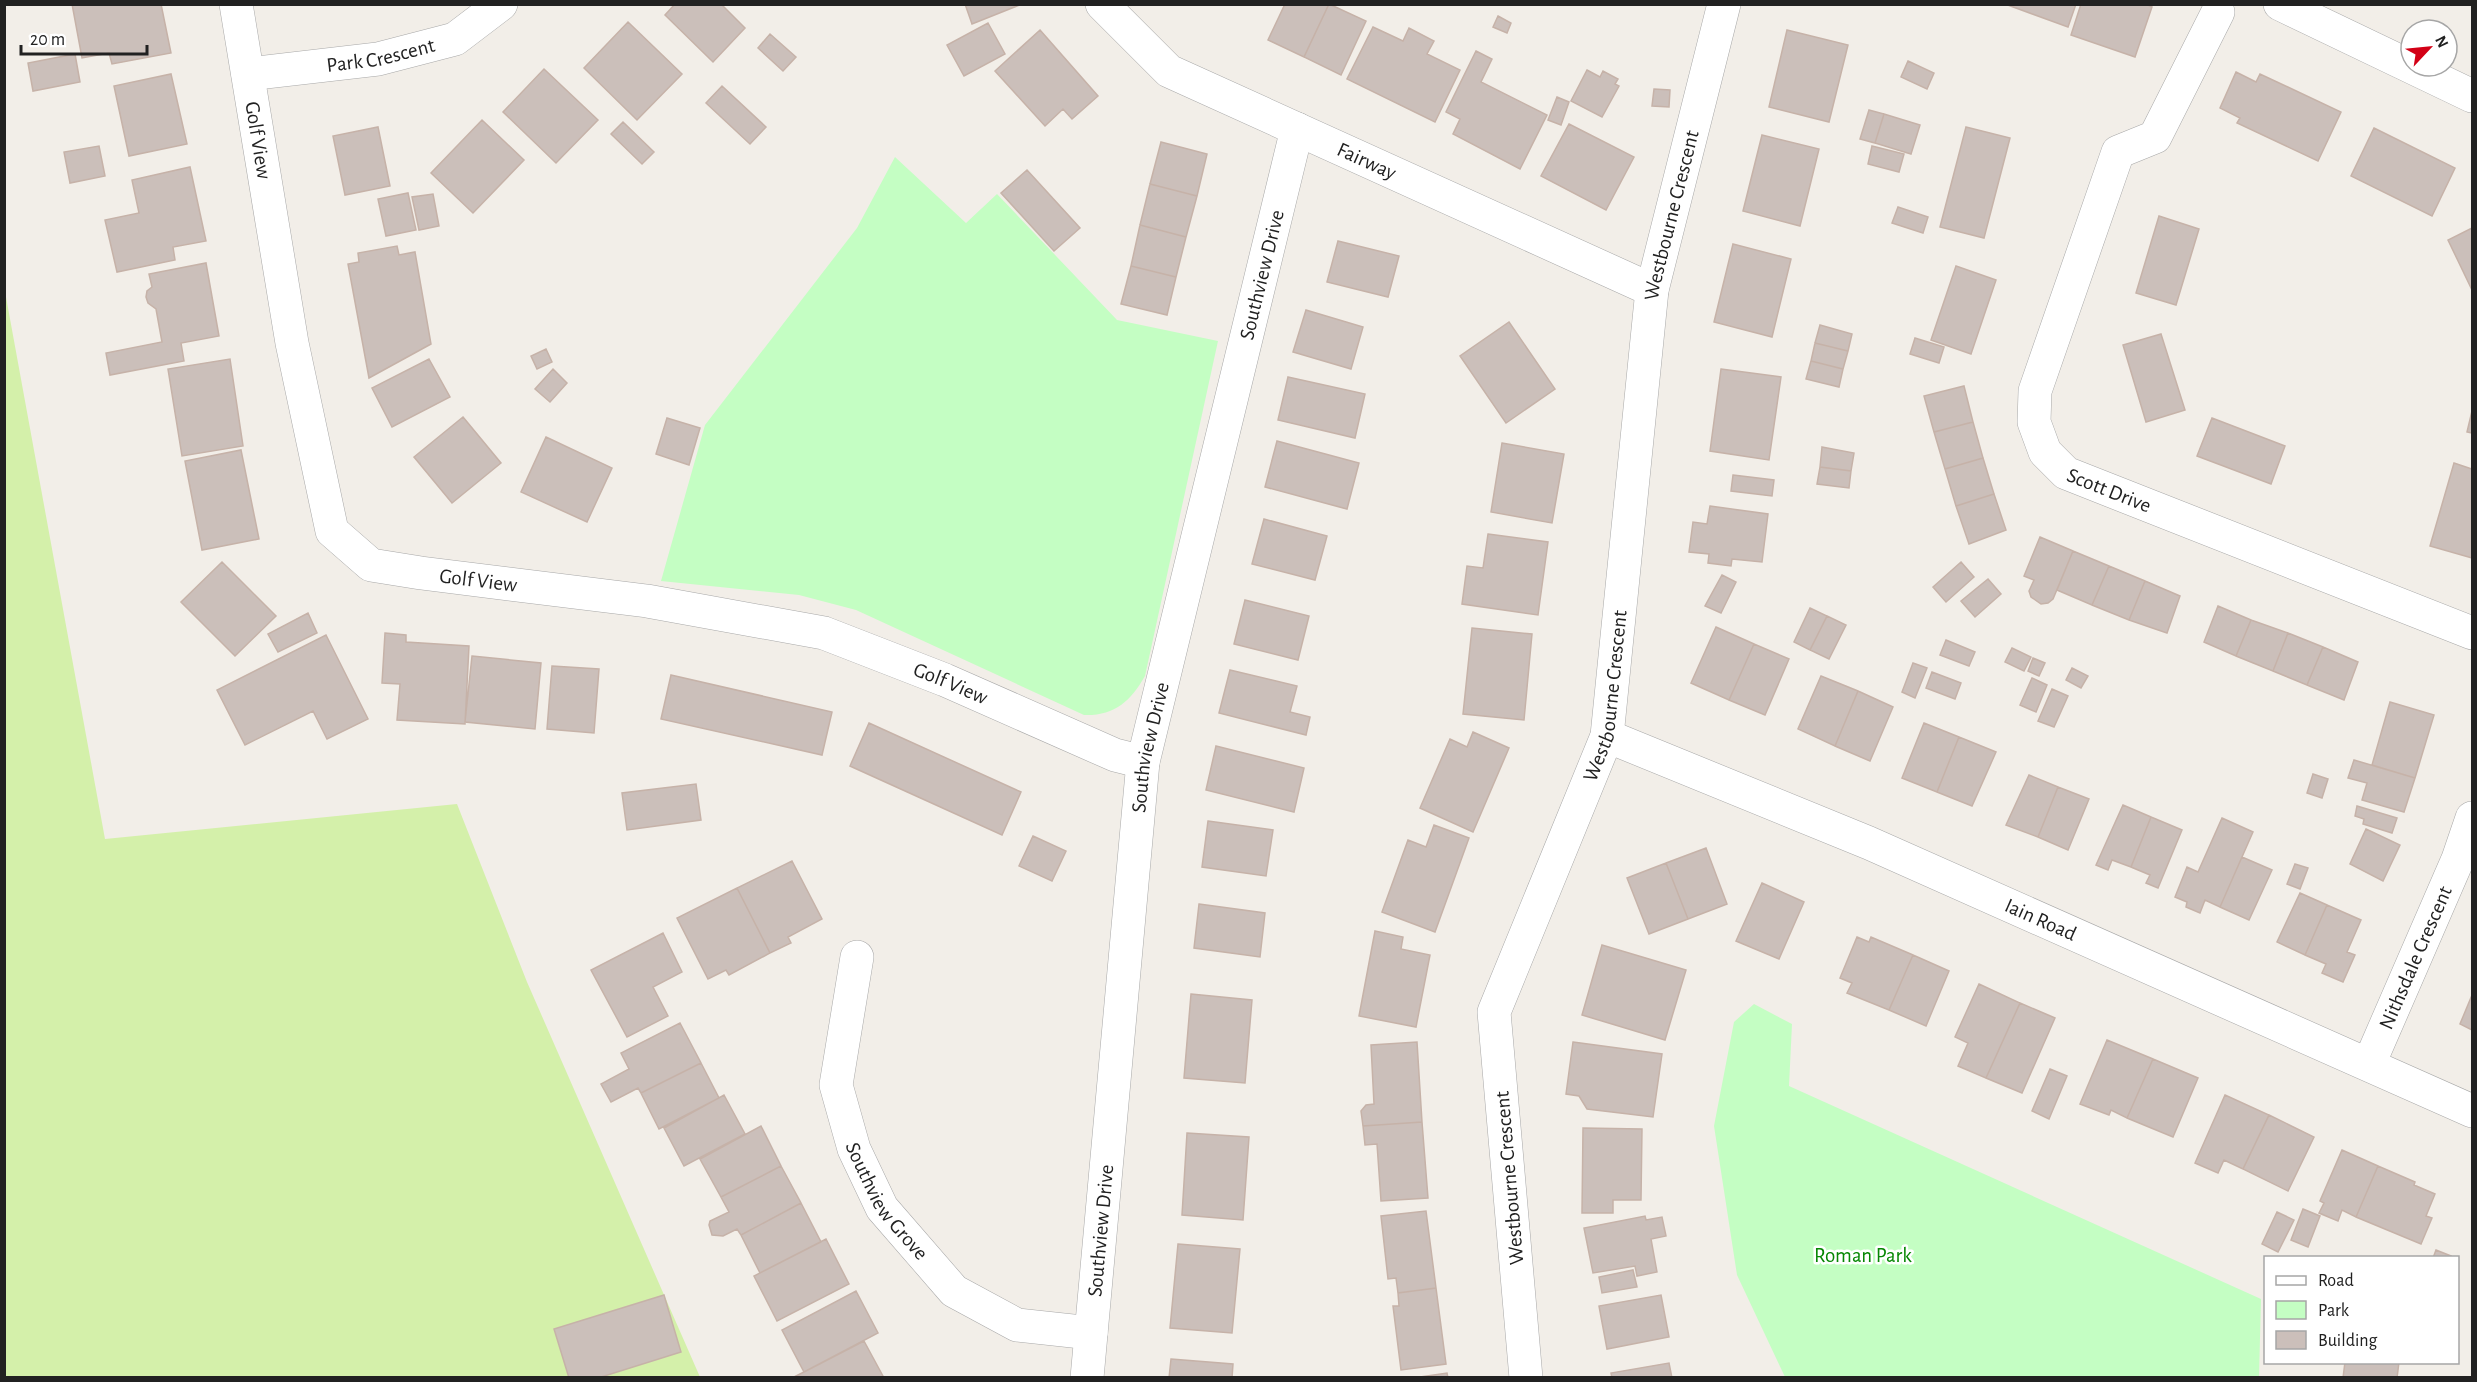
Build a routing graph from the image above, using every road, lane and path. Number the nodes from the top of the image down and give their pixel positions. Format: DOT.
graph roads {
  1 [pos="236,4"];
  2 [pos="501,4"];
  3 [pos="1102,4"];
  4 [pos="1724,4"];
  5 [pos="2280,4"];
  6 [pos="2218,12"];
  7 [pos="248,74"];
  8 [pos="2472,96"];
  9 [pos="1297,129"];
  10 [pos="1652,290"];
  11 [pos="2472,633"];
  12 [pos="1607,736"];
  13 [pos="1143,762"];
  14 [pos="2472,818"];
  15 [pos="856,957"];
  16 [pos="2369,1064"];
  17 [pos="2472,1111"];
  18 [pos="1091,1333"];
  19 [pos="1087,1377"];
  20 [pos="1526,1377"];
  1 -- 7 [label="street, Golf View"];
  2 -- 7 [label="street, Park Crescent"];
  3 -- 9 [label="street, Fairway"];
  4 -- 10 [label="street, Westbourne Crescent"];
  5 -- 8 [label="street"];
  6 -- 11 [label="street, Scott Drive"];
  7 -- 13 [label="street, Golf View"];
  9 -- 10 [label="street, Fairway"];
  9 -- 13 [label="street, Southview Drive"];
  10 -- 12 [label="street, Westbourne Crescent"];
  12 -- 16 [label="street, Iain Road"];
  12 -- 20 [label="street, Westbourne Crescent"];
  13 -- 18 [label="street, Southview Drive"];
  14 -- 16 [label="street, Nithsdale Crescent"];
  15 -- 18 [label="street, Southview Grove"];
  16 -- 17 [label="street, Iain Road"];
  18 -- 19 [label="street, Southview Drive"];
}
